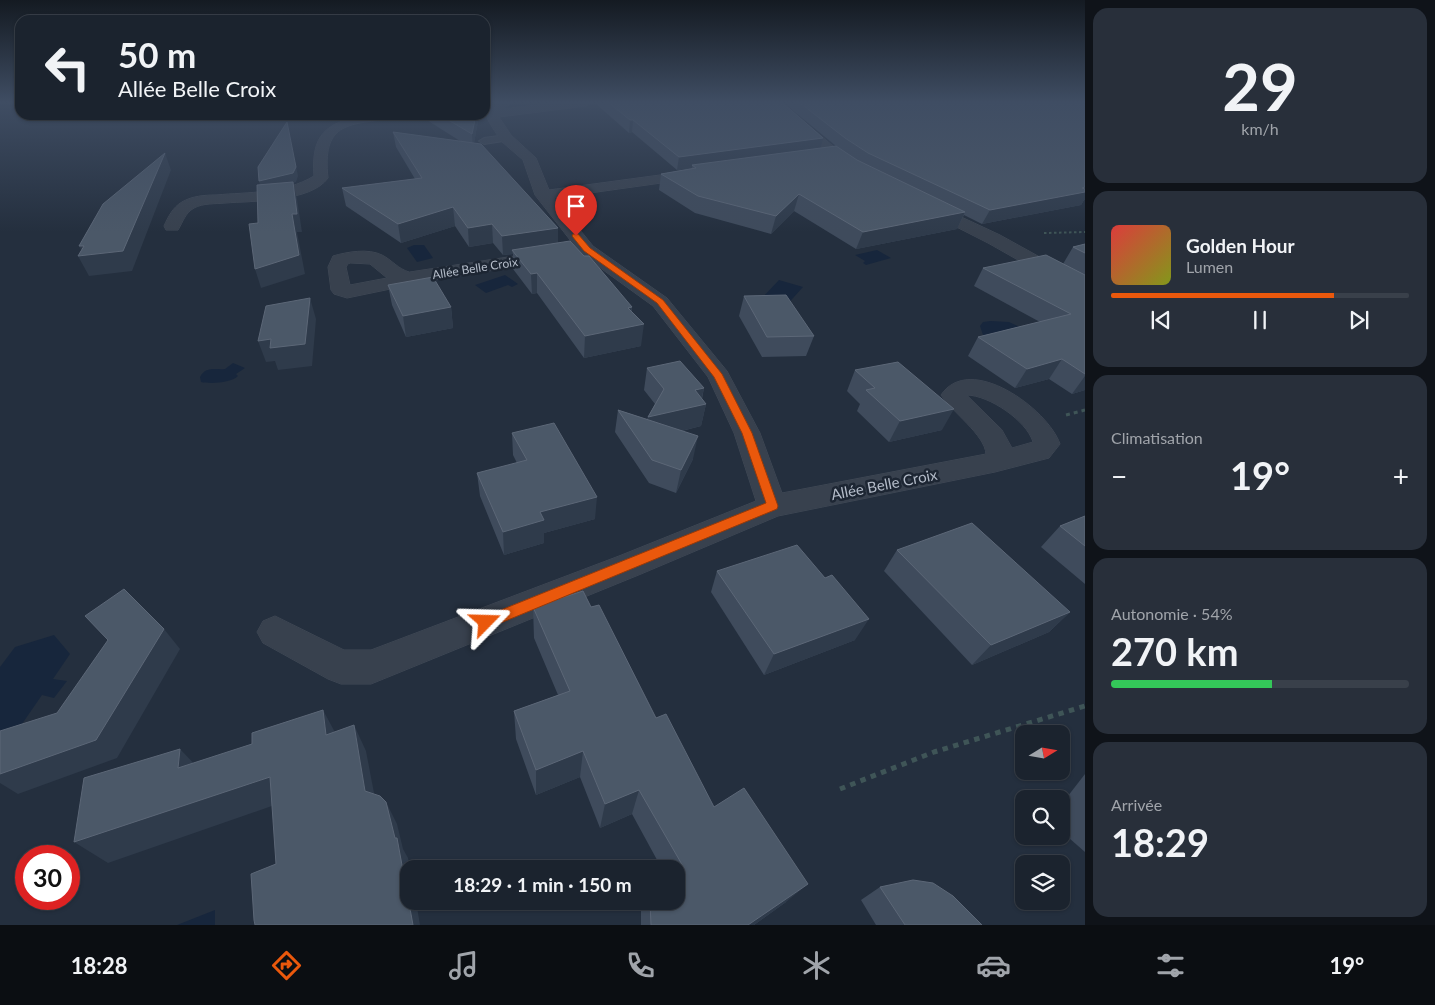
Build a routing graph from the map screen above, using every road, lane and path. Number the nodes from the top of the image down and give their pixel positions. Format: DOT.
graph roads {
  1 [pos="322,146"];
  2 [pos="515,146"];
  3 [pos="825,146"];
  4 [pos="835,155"];
  5 [pos="816,158"];
  6 [pos="709,172"];
  7 [pos="866,175"];
  8 [pos="543,195"];
  9 [pos="916,201"];
  10 [pos="172,226"];
  11 [pos="587,250"];
  12 [pos="422,277"];
  13 [pos="1085,290"];
  14 [pos="996,462"];
  15 [pos="772,506"];
  16 [pos="275,632"];
  17 [pos="1085,706"];
  18 [pos="840,789"];
  1 -- 10 [label="street"];
  2 -- 8 [label="street"];
  3 -- 4 [label="street"];
  4 -- 5 [label="street"];
  4 -- 7 [label="street"];
  6 -- 8 [label="street"];
  8 -- 11 [label="street"];
  9 -- 13 [label="street"];
  11 -- 12 [label="street, Allée Belle Croix"];
  11 -- 15 [label="street"];
  14 -- 15 [label="street, Allée Belle Croix"];
  15 -- 16 [label="street, Allée Belle Croix"];
  17 -- 18 [label="path"];
}
